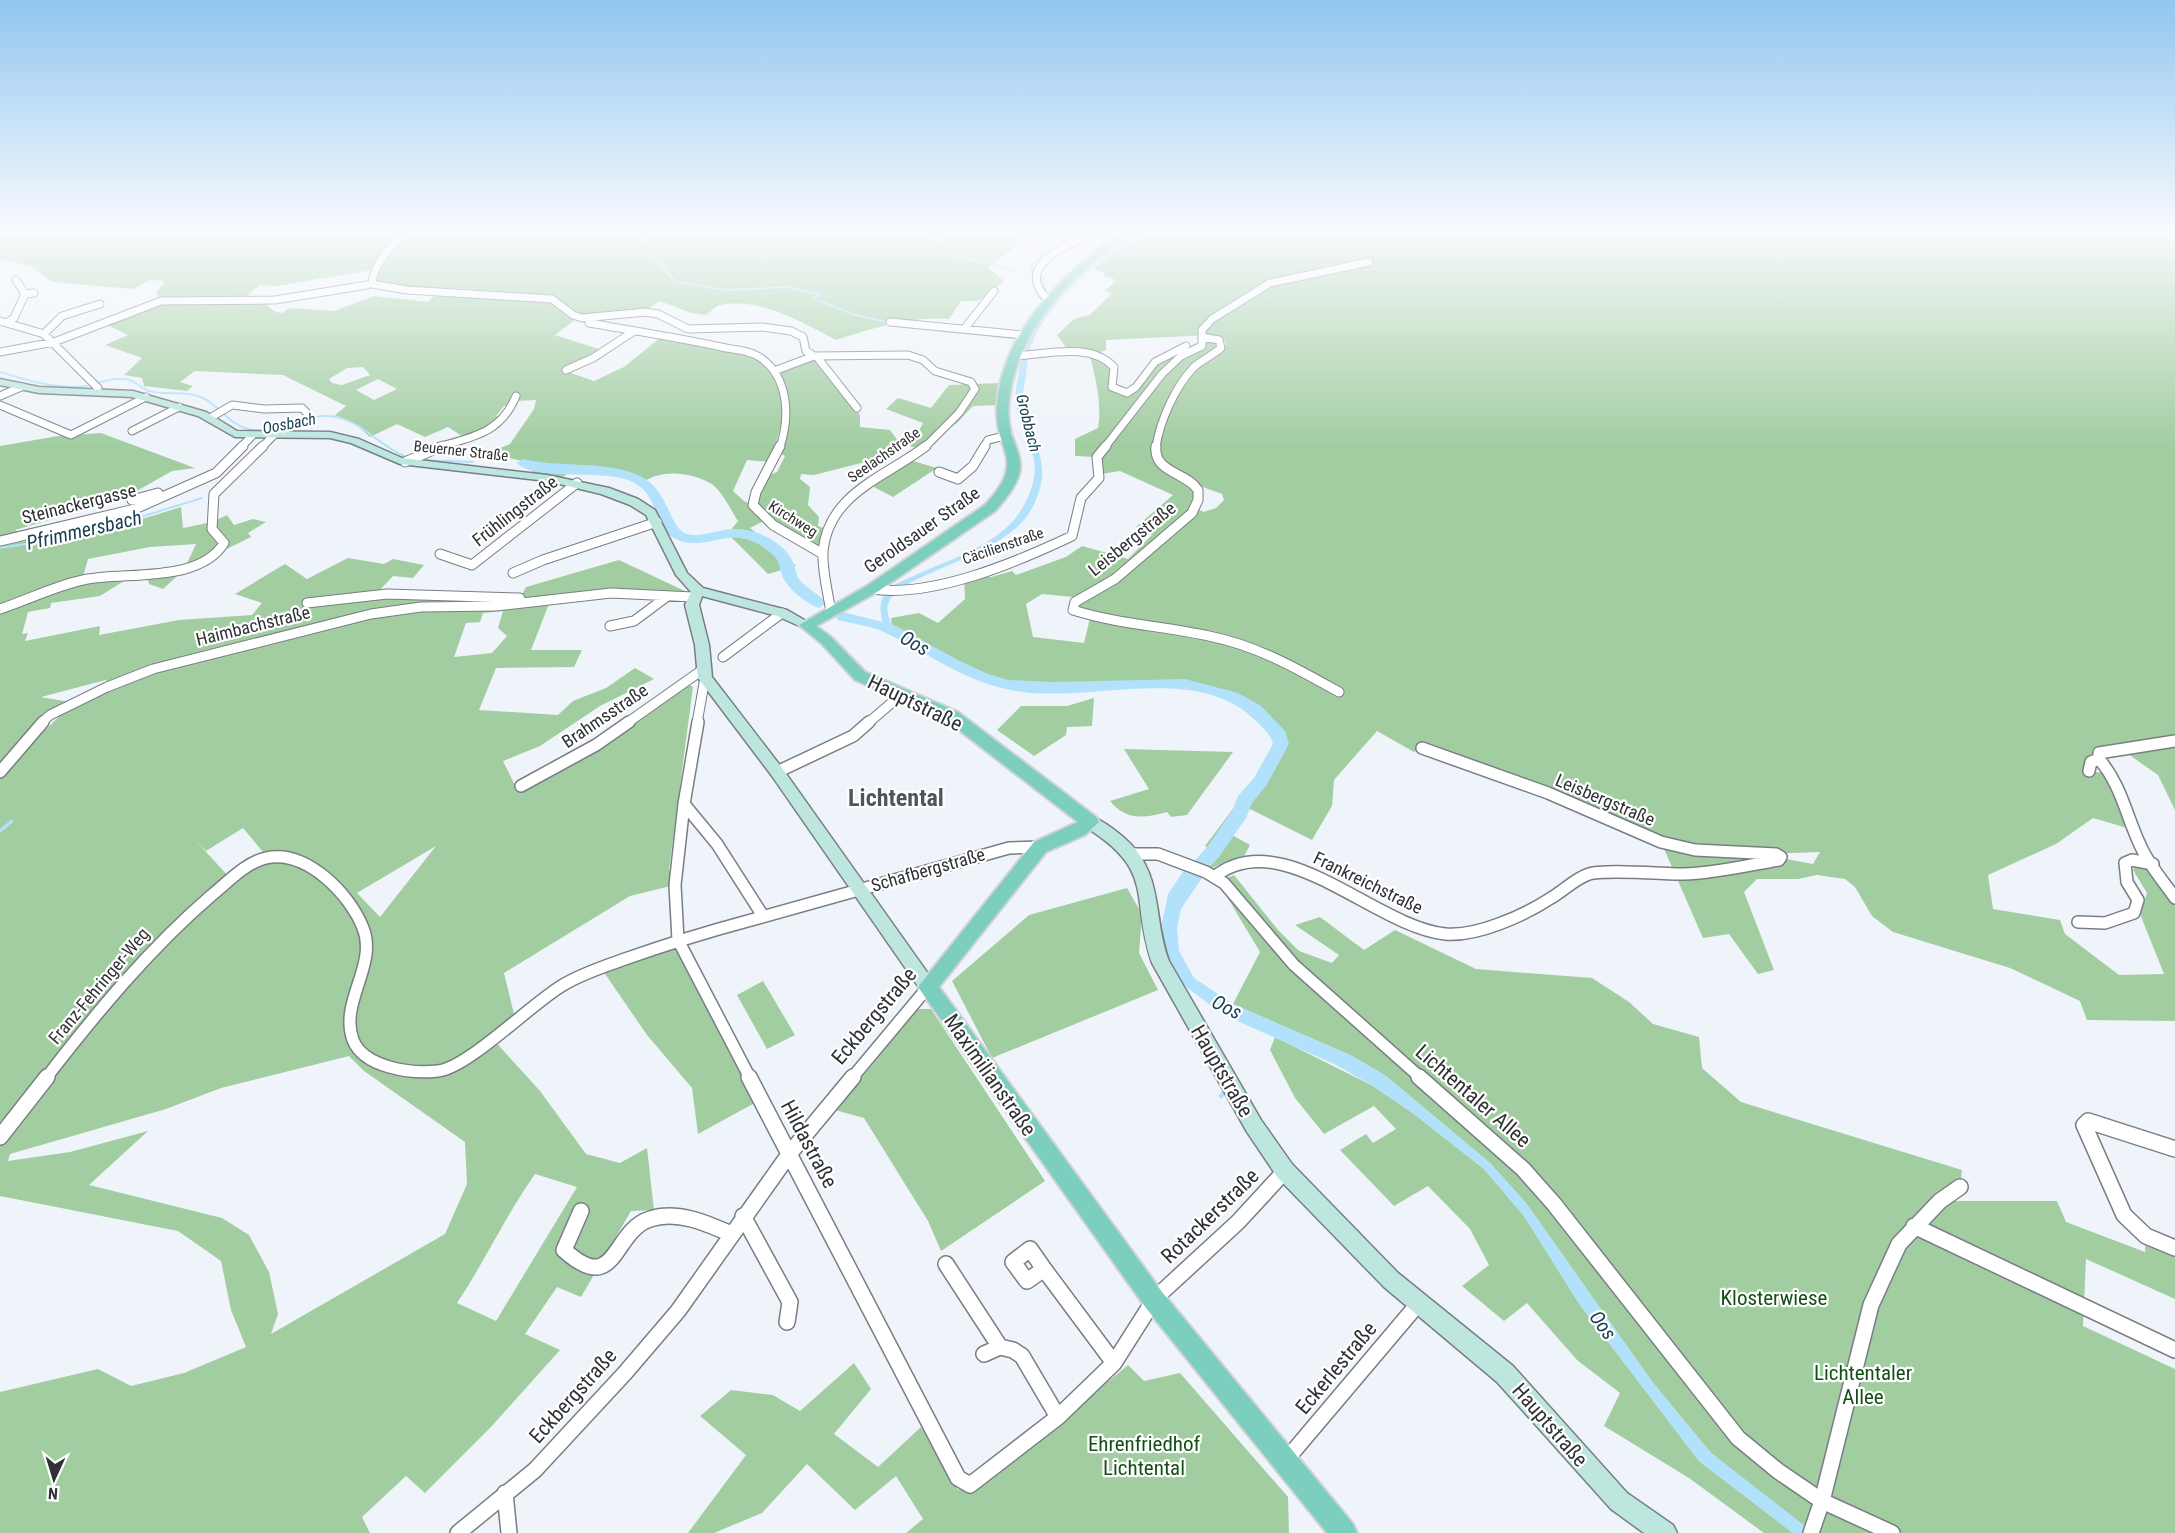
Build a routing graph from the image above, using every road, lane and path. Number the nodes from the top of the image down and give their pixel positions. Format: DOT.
graph roads {
  1 [pos="20,303"];
  2 [pos="157,303"];
  3 [pos="560,303"];
  4 [pos="985,303"];
  5 [pos="1046,303"];
  6 [pos="1239,303"];
  7 [pos="100,304"];
  8 [pos="575,320"];
  9 [pos="4,322"];
  10 [pos="890,322"];
  11 [pos="965,328"];
  12 [pos="634,331"];
  13 [pos="44,334"];
  14 [pos="1022,335"];
  15 [pos="1202,338"];
  16 [pos="54,342"];
  17 [pos="0,352"];
  18 [pos="815,356"];
  19 [pos="1021,357"];
  20 [pos="566,370"];
  21 [pos="774,371"];
  22 [pos="0,382"];
  23 [pos="21,387"];
  24 [pos="96,387"];
  25 [pos="0,396"];
  26 [pos="146,396"];
  27 [pos="516,396"];
  28 [pos="0,405"];
  29 [pos="179,406"];
  30 [pos="857,408"];
  31 [pos="306,412"];
  32 [pos="217,415"];
  33 [pos="132,431"];
  34 [pos="274,435"];
  35 [pos="1009,435"];
  36 [pos="252,436"];
  37 [pos="409,459"];
  38 [pos="939,472"];
  39 [pos="199,482"];
  40 [pos="577,483"];
  41 [pos="217,488"];
  42 [pos="132,500"];
  43 [pos="657,522"];
  44 [pos="0,541"];
  45 [pos="440,554"];
  46 [pos="823,554"];
  47 [pos="513,573"];
  48 [pos="878,590"];
  49 [pos="695,594"];
  50 [pos="665,598"];
  51 [pos="550,601"];
  52 [pos="307,603"];
  53 [pos="0,609"];
  54 [pos="831,612"];
  55 [pos="782,613"];
  56 [pos="806,625"];
  57 [pos="610,626"];
  58 [pos="723,657"];
  59 [pos="705,673"];
  60 [pos="1339,692"];
  61 [pos="902,694"];
  62 [pos="2175,741"];
  63 [pos="1422,748"];
  64 [pos="2099,759"];
  65 [pos="2089,771"];
  66 [pos="0,772"];
  67 [pos="777,772"];
  68 [pos="521,786"];
  69 [pos="684,804"];
  70 [pos="1090,822"];
  71 [pos="1040,847"];
  72 [pos="1131,854"];
  73 [pos="1781,857"];
  74 [pos="2153,864"];
  75 [pos="1210,875"];
  76 [pos="859,890"];
  77 [pos="2175,898"];
  78 [pos="763,916"];
  79 [pos="2078,922"];
  80 [pos="678,940"];
  81 [pos="928,987"];
  82 [pos="0,1137"];
  83 [pos="2175,1149"];
  84 [pos="790,1153"];
  85 [pos="1285,1171"];
  86 [pos="1960,1187"];
  87 [pos="581,1211"];
  88 [pos="743,1216"];
  89 [pos="1914,1226"];
  90 [pos="731,1234"];
  91 [pos="2175,1248"];
  92 [pos="946,1264"];
  93 [pos="1044,1269"];
  94 [pos="1158,1296"];
  95 [pos="1418,1304"];
  96 [pos="787,1322"];
  97 [pos="1000,1347"];
  98 [pos="2175,1350"];
  99 [pos="984,1354"];
  100 [pos="1114,1363"];
  101 [pos="1058,1417"];
  102 [pos="1286,1460"];
  103 [pos="970,1485"];
  104 [pos="505,1493"];
  105 [pos="1822,1501"];
  106 [pos="1811,1531"];
  107 [pos="458,1533"];
  108 [pos="509,1533"];
  109 [pos="1344,1533"];
  110 [pos="1665,1533"];
  111 [pos="1892,1533"];
  1 -- 9 [label="street"];
  2 -- 16 [label="street"];
  3 -- 18 [label="street"];
  4 -- 11 [label="street"];
  5 -- 14 [label="main road, Geroldsauer Straße"];
  6 -- 15 [label="street"];
  7 -- 13 [label="street"];
  8 -- 12 [label="street"];
  9 -- 13 [label="street"];
  10 -- 11 [label="street"];
  11 -- 14 [label="street"];
  12 -- 20 [label="street"];
  12 -- 21 [label="street"];
  13 -- 16 [label="street"];
  14 -- 19 [label="main road, Geroldsauer Straße"];
  15 -- 19 [label="street"];
  15 -- 48 [label="street, Cäcilienstraße"];
  15 -- 60 [label="street, Leisbergstraße"];
  16 -- 17 [label="street"];
  16 -- 24 [label="street"];
  18 -- 21 [label="street"];
  18 -- 30 [label="street"];
  18 -- 46 [label="street, Seelachstraße"];
  19 -- 35 [label="main road, Geroldsauer Straße"];
  21 -- 46 [label="street, Kirchweg"];
  22 -- 23 [label="main road, Beuerner Straße"];
  23 -- 24 [label="main road, Beuerner Straße"];
  23 -- 25 [label="street"];
  24 -- 26 [label="main road, Beuerner Straße"];
  26 -- 28 [label="street"];
  26 -- 29 [label="main road, Beuerner Straße"];
  27 -- 37 [label="street"];
  29 -- 32 [label="main road, Beuerner Straße"];
  29 -- 33 [label="street"];
  31 -- 32 [label="street"];
  32 -- 36 [label="main road, Beuerner Straße"];
  34 -- 36 [label="main road, Beuerner Straße"];
  34 -- 37 [label="main road, Beuerner Straße"];
  34 -- 41 [label="street"];
  35 -- 38 [label="street, Geroldsauer Straße"];
  35 -- 48 [label="main road, Geroldsauer Straße"];
  36 -- 39 [label="street, Steinackergasse"];
  37 -- 40 [label="main road, Beuerner Straße"];
  39 -- 41 [label="street"];
  39 -- 42 [label="street, Steinackergasse"];
  39 -- 44 [label="street, Steinackergasse"];
  40 -- 43 [label="main road, Beuerner Straße"];
  40 -- 45 [label="street, Frühlingstraße"];
  41 -- 53 [label="street"];
  43 -- 47 [label="street"];
  43 -- 49 [label="main road, Beuerner Straße"];
  46 -- 54 [label="street, Seelachstraße"];
  48 -- 54 [label="main road, Geroldsauer Straße"];
  49 -- 50 [label="street, Haimbachstraße"];
  49 -- 55 [label="main road, Hauptstraße"];
  49 -- 59 [label="main road, Maximilianstraße"];
  50 -- 51 [label="street, Haimbachstraße"];
  50 -- 57 [label="street"];
  51 -- 52 [label="street, Haimbachstraße"];
  51 -- 66 [label="street, Haimbachstraße"];
  54 -- 56 [label="main road, Geroldsauer Straße"];
  55 -- 56 [label="main road, Hauptstraße"];
  55 -- 58 [label="street"];
  56 -- 61 [label="main road, Hauptstraße"];
  59 -- 67 [label="main road, Maximilianstraße"];
  59 -- 68 [label="street, Brahmsstraße"];
  59 -- 69 [label="street, Hildastraße"];
  61 -- 67 [label="street"];
  61 -- 70 [label="main road, Hauptstraße"];
  62 -- 64 [label="street"];
  63 -- 73 [label="street, Leisbergstraße"];
  64 -- 65 [label="street"];
  64 -- 74 [label="street"];
  67 -- 76 [label="main road, Maximilianstraße"];
  69 -- 78 [label="street"];
  69 -- 80 [label="street, Hildastraße"];
  70 -- 71 [label="main road, Schafbergstraße"];
  70 -- 72 [label="main road, Hauptstraße"];
  71 -- 76 [label="street, Schafbergstraße"];
  71 -- 81 [label="main road, Eckbergstraße"];
  72 -- 75 [label="street, Lichtentaler Allee"];
  72 -- 85 [label="main road, Hauptstraße"];
  73 -- 75 [label="street, Frankreichstraße"];
  74 -- 77 [label="street"];
  74 -- 79 [label="street"];
  75 -- 105 [label="street, Lichtentaler Allee"];
  76 -- 78 [label="street, Schafbergstraße"];
  76 -- 81 [label="main road, Maximilianstraße"];
  78 -- 80 [label="street, Schafbergstraße"];
  80 -- 82 [label="street, Franz-Fehringer-Weg"];
  80 -- 84 [label="street, Hildastraße"];
  81 -- 84 [label="street, Eckbergstraße"];
  81 -- 94 [label="main road, Maximilianstraße"];
  83 -- 91 [label="street"];
  84 -- 88 [label="street, Eckbergstraße"];
  84 -- 103 [label="street, Hildastraße"];
  85 -- 94 [label="street, Rotackerstraße"];
  85 -- 95 [label="main road, Hauptstraße"];
  86 -- 89 [label="street"];
  87 -- 90 [label="street"];
  88 -- 90 [label="street, Eckbergstraße"];
  88 -- 96 [label="street"];
  89 -- 98 [label="street"];
  89 -- 105 [label="street"];
  90 -- 104 [label="street, Eckbergstraße"];
  92 -- 97 [label="street"];
  93 -- 100 [label="street"];
  94 -- 100 [label="street, Rotackerstraße"];
  94 -- 102 [label="main road, Maximilianstraße"];
  95 -- 102 [label="street, Eckerlestraße"];
  95 -- 110 [label="main road, Hauptstraße"];
  97 -- 99 [label="street"];
  97 -- 101 [label="street"];
  100 -- 101 [label="street, Rotackerstraße"];
  101 -- 103 [label="street, Rotackerstraße"];
  102 -- 109 [label="main road, Maximilianstraße"];
  104 -- 107 [label="street, Eckbergstraße"];
  104 -- 108 [label="street"];
  105 -- 106 [label="street"];
  105 -- 111 [label="street, Lichtentaler Allee"];
}
